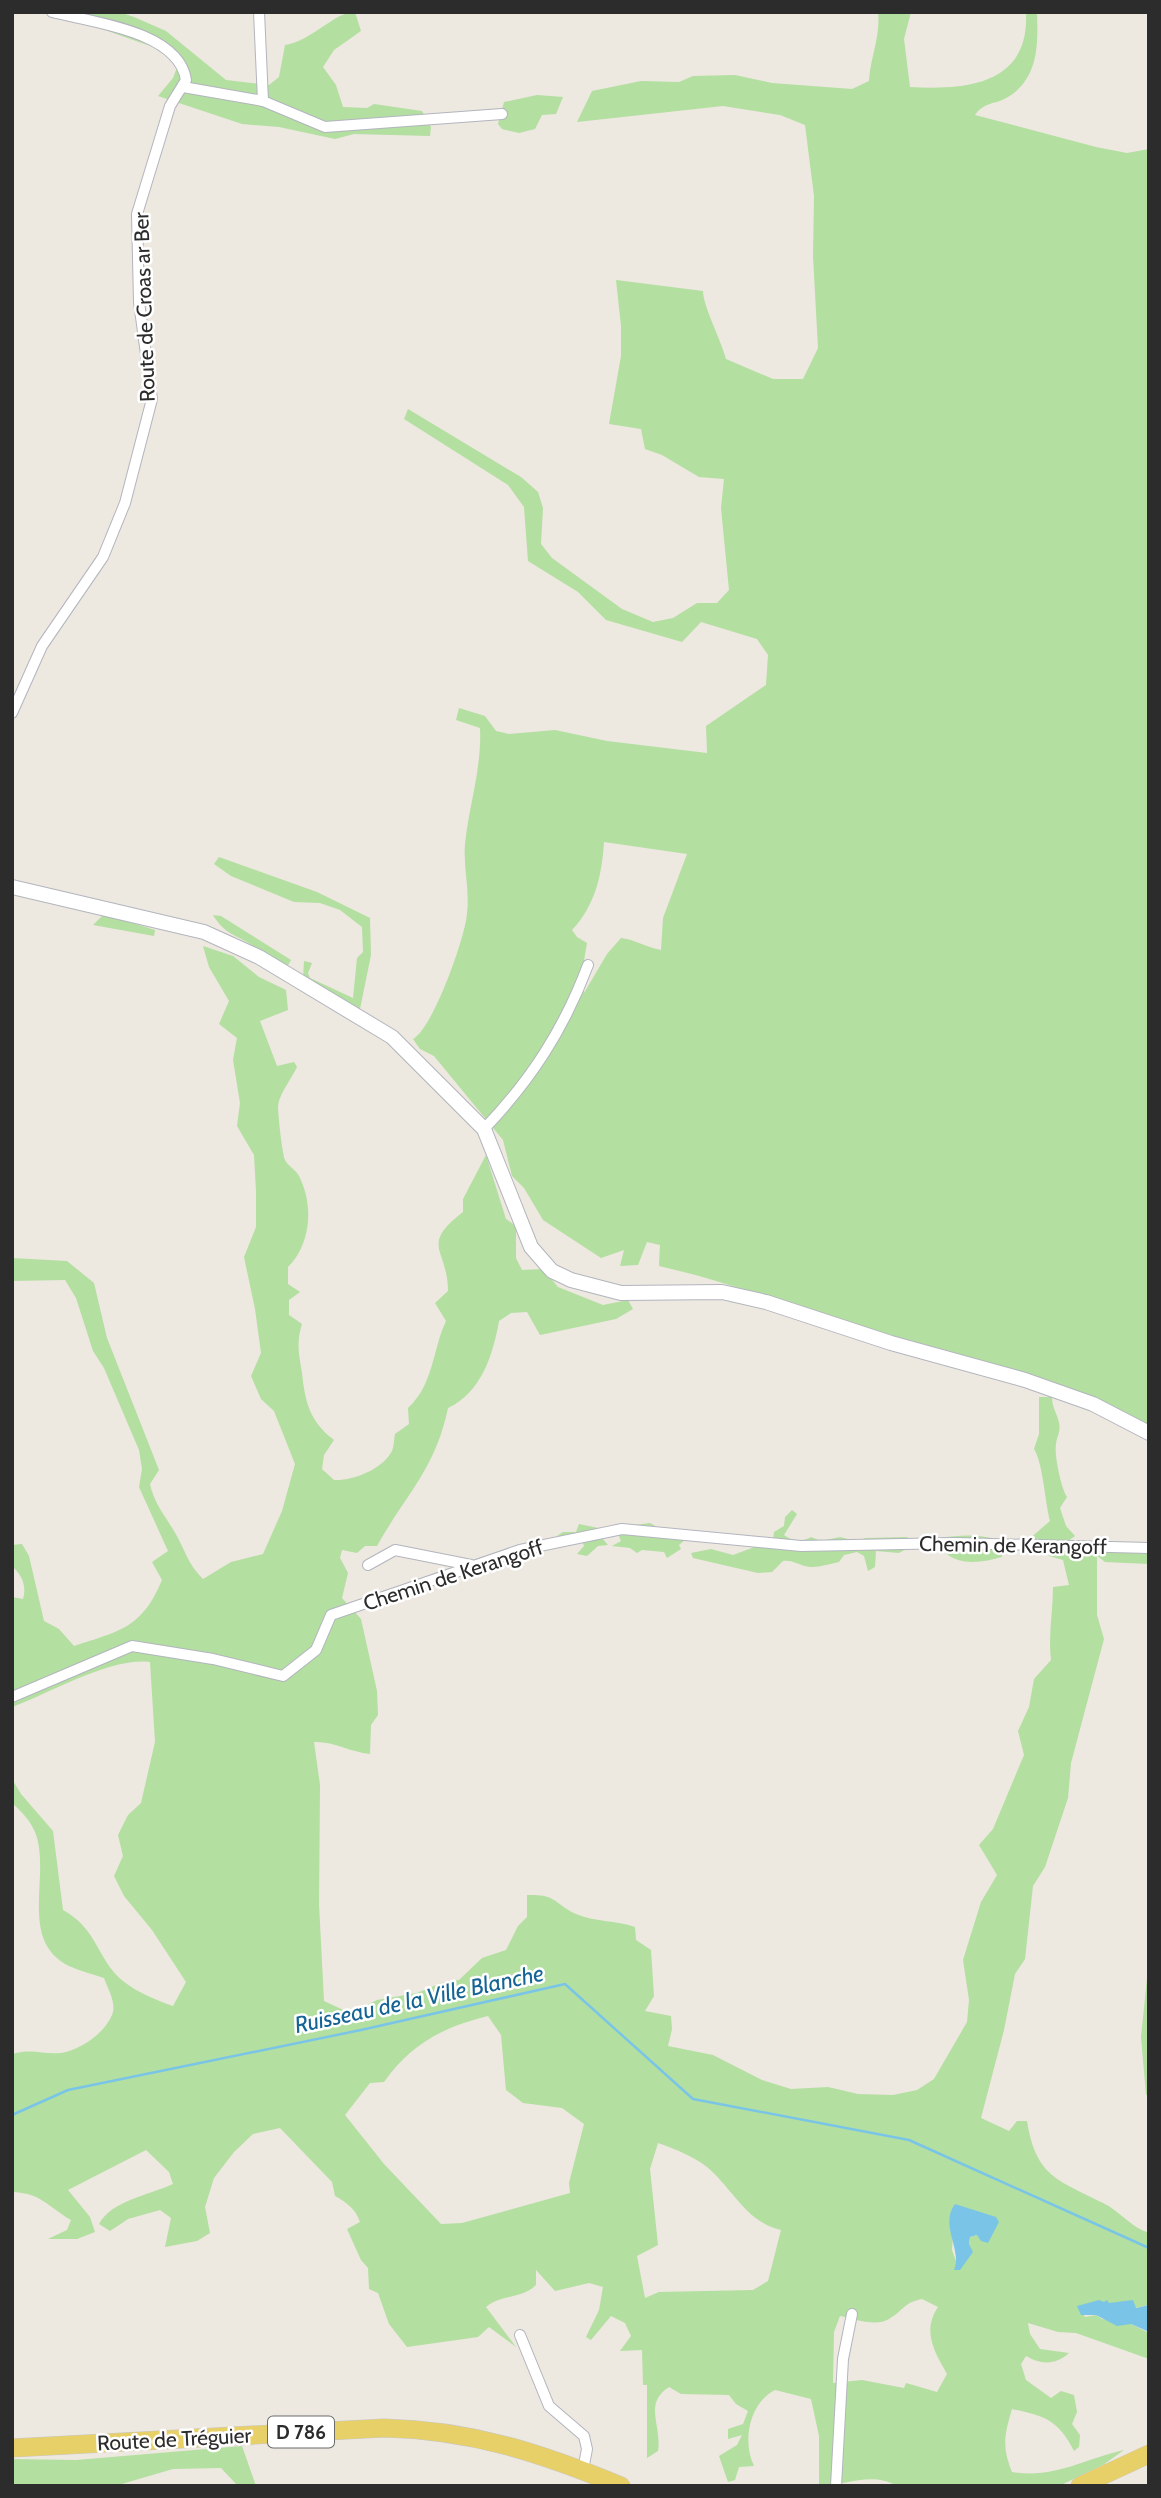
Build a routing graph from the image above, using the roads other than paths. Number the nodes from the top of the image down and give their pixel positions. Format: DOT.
graph roads {
  1 [pos="52,12"];
  2 [pos="259,12"];
  3 [pos="183,87"];
  4 [pos="263,101"];
  5 [pos="502,114"];
  6 [pos="12,713"];
  7 [pos="12,887"];
  8 [pos="588,965"];
  9 [pos="484,1129"];
  10 [pos="1149,1433"];
  11 [pos="1149,1548"];
  12 [pos="368,1565"];
  13 [pos="473,1566"];
  14 [pos="12,1697"];
  15 [pos="852,2315"];
  16 [pos="520,2335"];
  17 [pos="12,2448"];
  18 [pos="1149,2454"];
  19 [pos="587,2476"];
  20 [pos="621,2486"];
  21 [pos="836,2486"];
  22 [pos="1080,2486"];
  1 -- 3 [label="street"];
  2 -- 4 [label="street"];
  3 -- 4 [label="street"];
  3 -- 6 [label="street, Route de Croas ar Ber"];
  4 -- 5 [label="street"];
  7 -- 9 [label="street"];
  8 -- 9 [label="street"];
  9 -- 10 [label="street"];
  11 -- 13 [label="street, Chemin de Kerangoff"];
  12 -- 13 [label="street"];
  13 -- 14 [label="street, Chemin de Kerangoff"];
  15 -- 21 [label="street"];
  16 -- 19 [label="street"];
  17 -- 19 [label="main road, Route de Tréguier / D 786"];
  18 -- 22 [label="main road"];
  19 -- 20 [label="main road, Route de Tréguier / D 786"];
}
